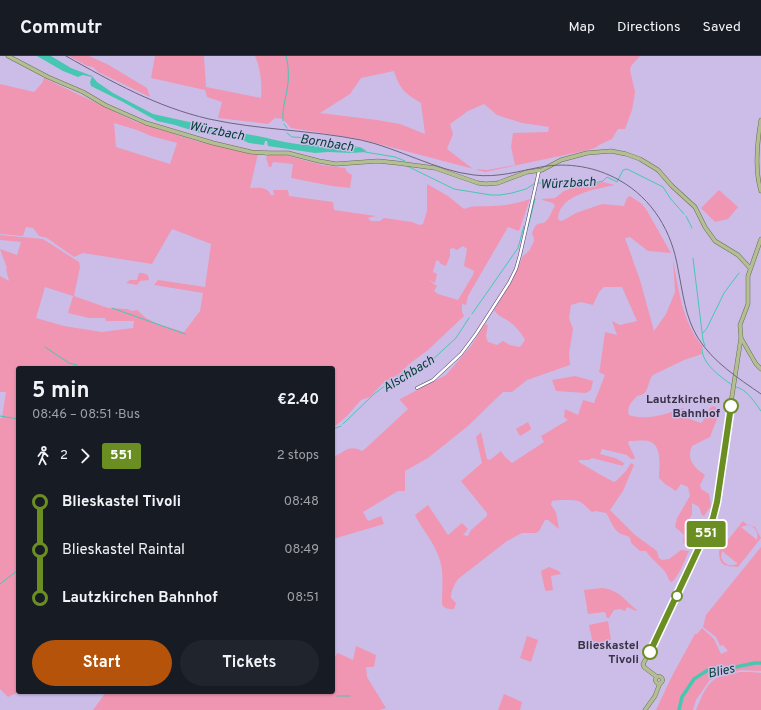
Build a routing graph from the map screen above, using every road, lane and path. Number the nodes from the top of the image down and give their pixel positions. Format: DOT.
graph roads {
  1 [pos="8,56"];
  2 [pos="761,120"];
  3 [pos="539,170"];
  4 [pos="761,191"];
  5 [pos="761,239"];
  6 [pos="751,266"];
  7 [pos="741,338"];
  8 [pos="746,346"];
  9 [pos="740,347"];
  10 [pos="761,369"];
  11 [pos="417,388"];
  12 [pos="645,710"];
  1 -- 3 [label="main road"];
  2 -- 4 [label="main road"];
  3 -- 6 [label="main road"];
  3 -- 11 [label="street"];
  5 -- 6 [label="main road"];
  6 -- 7 [label="main road"];
  7 -- 8 [label="main road"];
  7 -- 9 [label="main road"];
  8 -- 9 [label="main road"];
  8 -- 10 [label="main road"];
  9 -- 12 [label="main road"];
}
